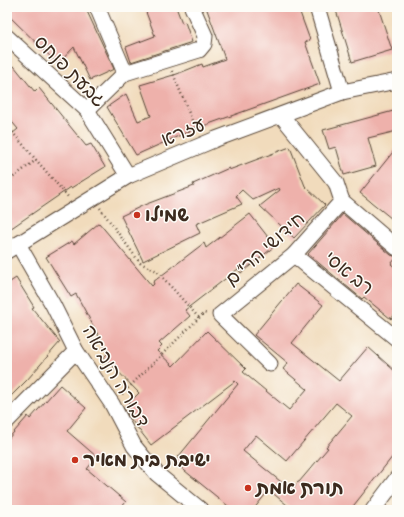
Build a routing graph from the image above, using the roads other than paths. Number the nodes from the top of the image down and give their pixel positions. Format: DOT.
graph roads {
  1 [pos="97,7"];
  2 [pos="192,7"];
  3 [pos="317,7"];
  4 [pos="10,46"];
  5 [pos="125,73"];
  6 [pos="394,82"];
  7 [pos="342,92"];
  8 [pos="87,110"];
  9 [pos="281,115"];
  10 [pos="128,176"];
  11 [pos="342,202"];
  12 [pos="13,247"];
  13 [pos="397,248"];
  14 [pos="294,255"];
  15 [pos="397,338"];
  16 [pos="76,351"];
  17 [pos="270,364"];
  18 [pos="7,421"];
  19 [pos="397,478"];
  20 [pos="201,510"];
  21 [pos="373,510"];
  1 -- 5 [label="street"];
  2 -- 5 [label="street"];
  3 -- 7 [label="street"];
  4 -- 8 [label="street, גבעת פנחס"];
  5 -- 8 [label="street"];
  6 -- 7 [label="street, עזרא"];
  7 -- 9 [label="street, עזרא"];
  8 -- 10 [label="street, גבעת פנחס"];
  9 -- 10 [label="street, עזרא"];
  9 -- 11 [label="street"];
  10 -- 12 [label="street, עזרא"];
  11 -- 13 [label="street"];
  11 -- 14 [label="street, חידושי הרי\"ם"];
  12 -- 16 [label="street, דבורה הנביאה"];
  14 -- 15 [label="street, רב אסי"];
  14 -- 17 [label="street, חידושי הרי\"ם"];
  16 -- 18 [label="street"];
  16 -- 20 [label="street, דבורה הנביאה"];
  19 -- 21 [label="street"];
}
